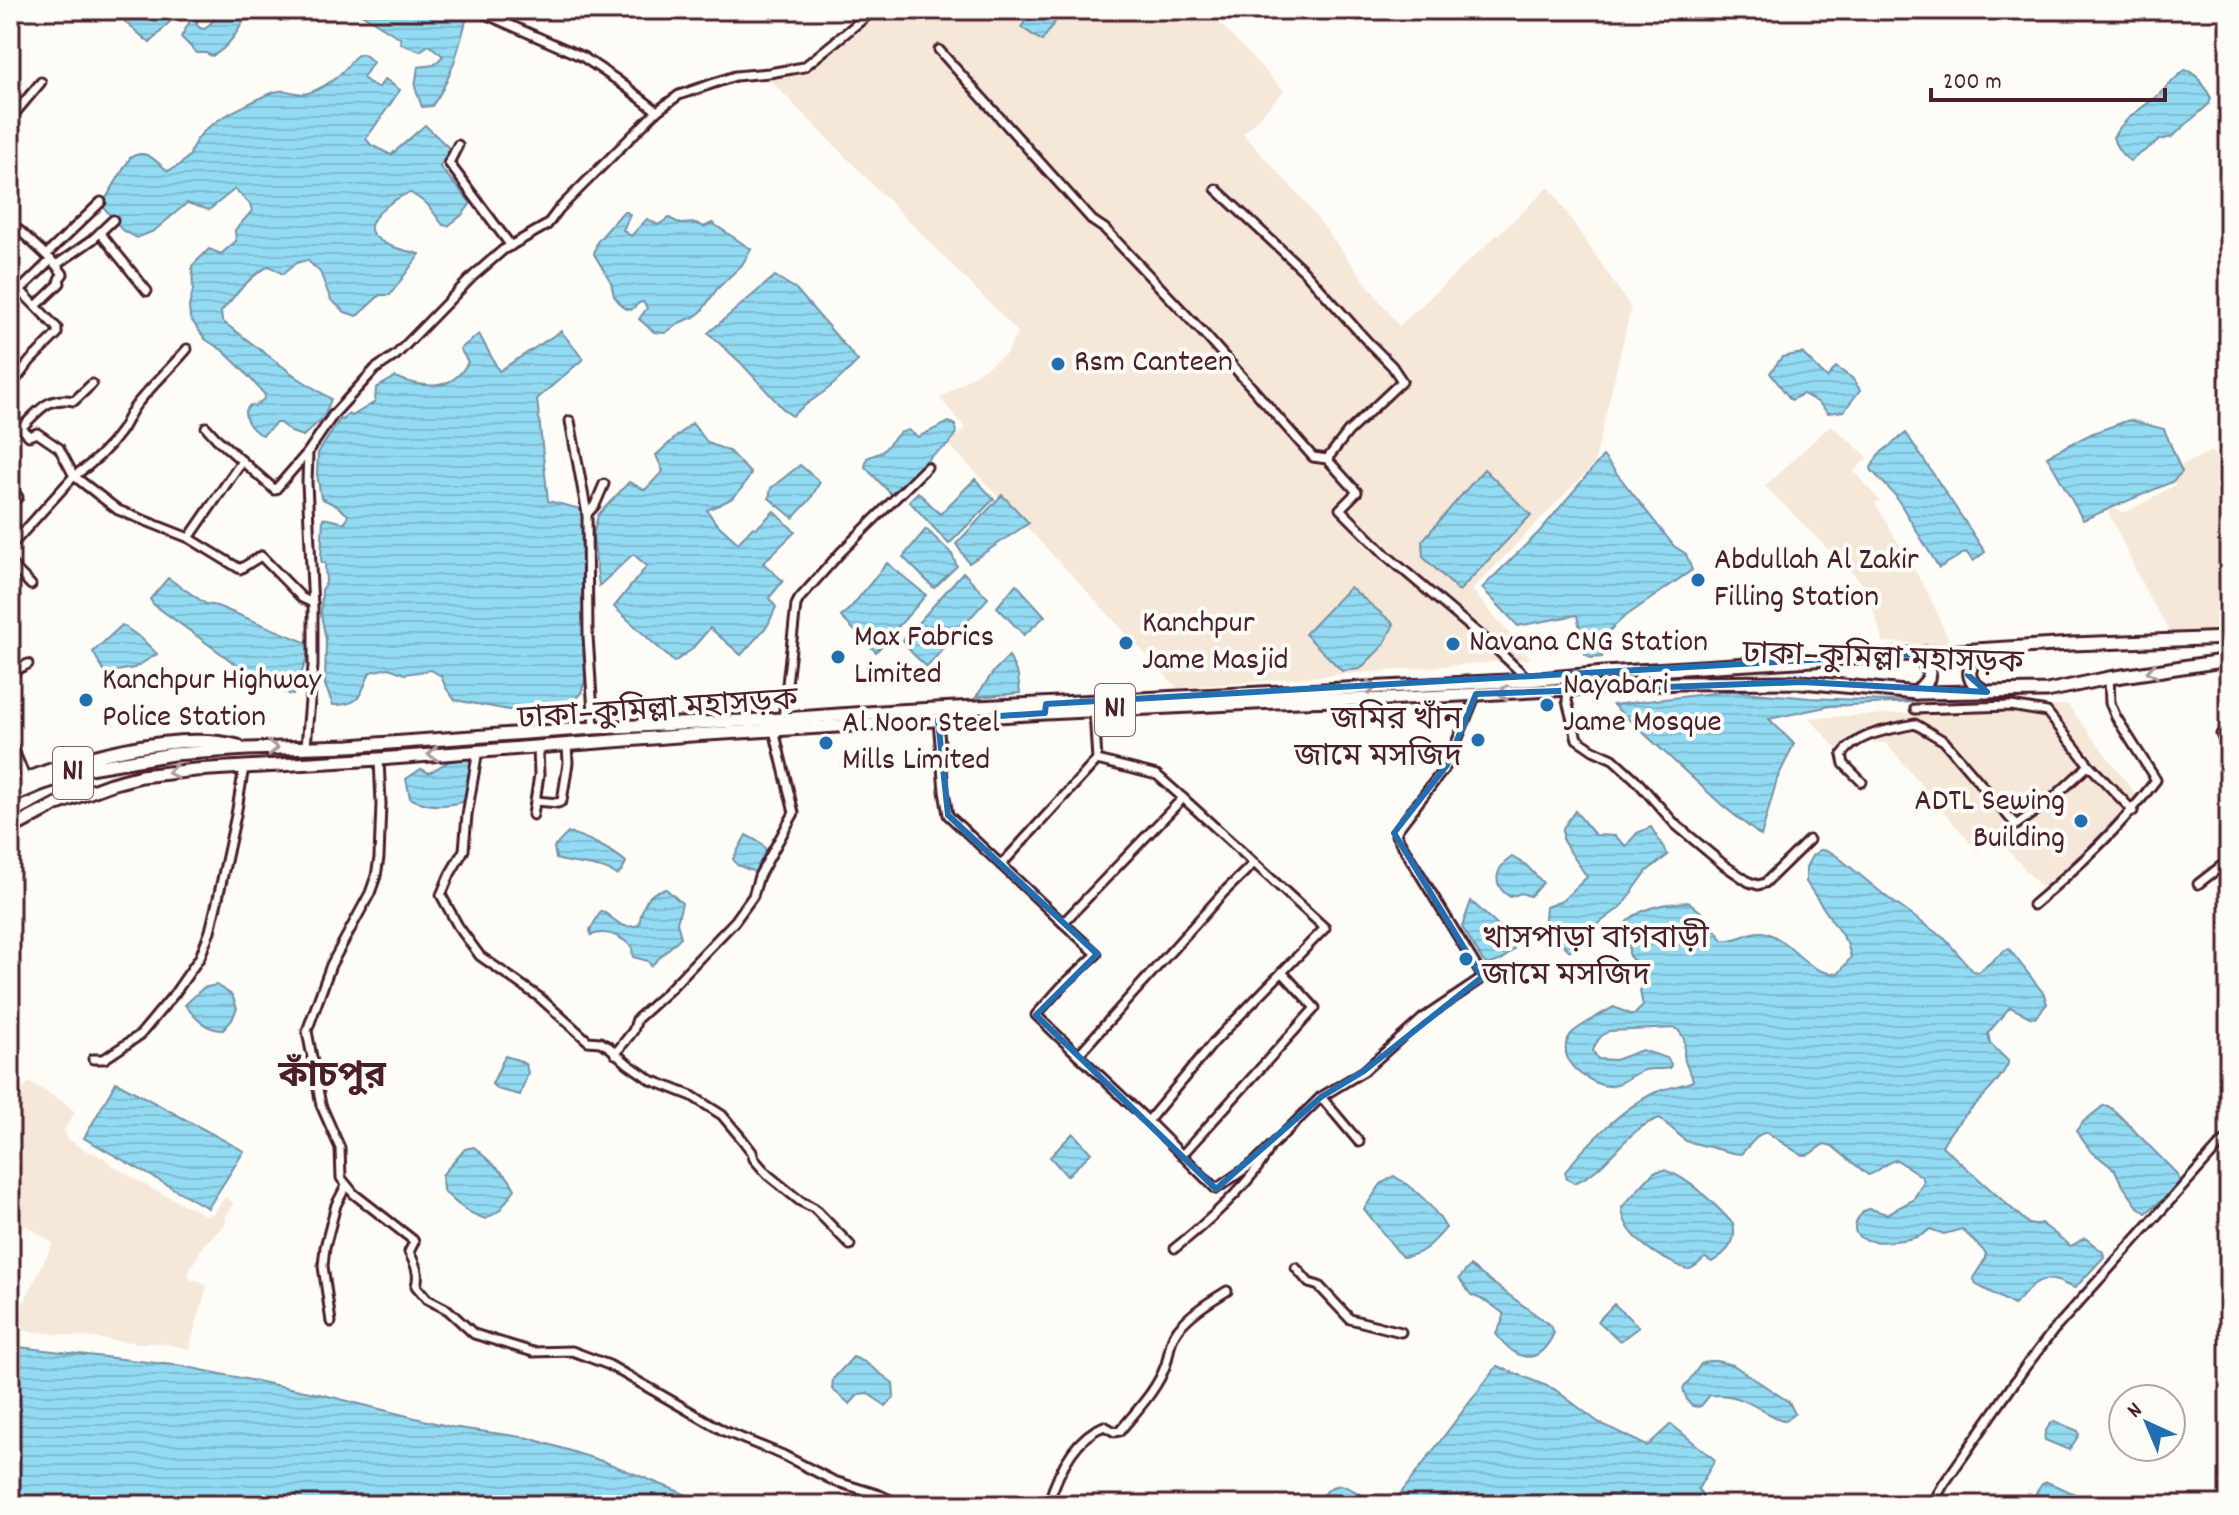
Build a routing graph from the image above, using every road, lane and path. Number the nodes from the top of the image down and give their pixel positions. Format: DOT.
graph roads {
  1 [pos="476,10"];
  2 [pos="874,10"];
  3 [pos="939,50"];
  4 [pos="41,82"];
  5 [pos="657,111"];
  6 [pos="10,119"];
  7 [pos="458,145"];
  8 [pos="1216,189"];
  9 [pos="101,202"];
  10 [pos="113,220"];
  11 [pos="10,224"];
  12 [pos="100,233"];
  13 [pos="511,246"];
  14 [pos="51,260"];
  15 [pos="20,290"];
  16 [pos="147,291"];
  17 [pos="10,300"];
  18 [pos="36,306"];
  19 [pos="187,349"];
  20 [pos="92,384"];
  21 [pos="10,387"];
  22 [pos="10,416"];
  23 [pos="570,421"];
  24 [pos="206,427"];
  25 [pos="21,428"];
  26 [pos="308,452"];
  27 [pos="1327,459"];
  28 [pos="242,461"];
  29 [pos="927,467"];
  30 [pos="74,476"];
  31 [pos="604,484"];
  32 [pos="10,488"];
  33 [pos="10,505"];
  34 [pos="587,514"];
  35 [pos="10,523"];
  36 [pos="21,534"];
  37 [pos="189,538"];
  38 [pos="10,547"];
  39 [pos="10,563"];
  40 [pos="31,585"];
  41 [pos="313,603"];
  42 [pos="2229,638"];
  43 [pos="1984,650"];
  44 [pos="1911,655"];
  45 [pos="2229,660"];
  46 [pos="28,664"];
  47 [pos="10,673"];
  48 [pos="2109,678"];
  49 [pos="1529,680"];
  50 [pos="1568,689"];
  51 [pos="1987,692"];
  52 [pos="1916,693"];
  53 [pos="1476,694"];
  54 [pos="1045,709"];
  55 [pos="1915,709"];
  56 [pos="1094,711"];
  57 [pos="783,719"];
  58 [pos="938,720"];
  59 [pos="594,728"];
  60 [pos="774,730"];
  61 [pos="2221,734"];
  62 [pos="10,741"];
  63 [pos="567,744"];
  64 [pos="306,746"];
  65 [pos="538,746"];
  66 [pos="247,749"];
  67 [pos="478,750"];
  68 [pos="2229,750"];
  69 [pos="379,759"];
  70 [pos="1097,760"];
  71 [pos="2089,765"];
  72 [pos="244,767"];
  73 [pos="26,779"];
  74 [pos="1862,782"];
  75 [pos="10,787"];
  76 [pos="10,797"];
  77 [pos="1183,798"];
  78 [pos="536,801"];
  79 [pos="2133,811"];
  80 [pos="533,815"];
  81 [pos="10,829"];
  82 [pos="1809,840"];
  83 [pos="2229,860"];
  84 [pos="1254,863"];
  85 [pos="1001,865"];
  86 [pos="2198,884"];
  87 [pos="2033,905"];
  88 [pos="1063,923"];
  89 [pos="1282,972"];
  90 [pos="615,1054"];
  91 [pos="1078,1055"];
  92 [pos="93,1059"];
  93 [pos="1321,1097"];
  94 [pos="1148,1121"];
  95 [pos="2229,1138"];
  96 [pos="1359,1142"];
  97 [pos="1272,1144"];
  98 [pos="1182,1155"];
  99 [pos="346,1186"];
  100 [pos="850,1245"];
  101 [pos="1175,1248"];
  102 [pos="1296,1268"];
  103 [pos="1227,1291"];
  104 [pos="331,1322"];
  105 [pos="1401,1332"];
  106 [pos="901,1505"];
  107 [pos="1048,1505"];
  108 [pos="1932,1505"];
  1 -- 5 [label="street"];
  2 -- 5 [label="street"];
  3 -- 27 [label="street"];
  4 -- 6 [label="street"];
  5 -- 13 [label="street"];
  7 -- 13 [label="street"];
  8 -- 27 [label="street"];
  9 -- 14 [label="street"];
  10 -- 12 [label="street"];
  11 -- 14 [label="street"];
  12 -- 14 [label="street"];
  12 -- 16 [label="street"];
  13 -- 26 [label="street"];
  14 -- 15 [label="street"];
  14 -- 18 [label="street"];
  15 -- 17 [label="street"];
  15 -- 18 [label="street"];
  18 -- 21 [label="street"];
  19 -- 30 [label="street"];
  20 -- 25 [label="street"];
  22 -- 25 [label="street"];
  23 -- 34 [label="street"];
  24 -- 28 [label="street"];
  25 -- 30 [label="street"];
  26 -- 28 [label="street"];
  26 -- 41 [label="street"];
  27 -- 49 [label="street"];
  28 -- 37 [label="street"];
  29 -- 57 [label="street"];
  30 -- 36 [label="street"];
  30 -- 37 [label="street"];
  31 -- 34 [label="street"];
  32 -- 33 [label="street"];
  34 -- 59 [label="street"];
  35 -- 36 [label="street"];
  36 -- 38 [label="street"];
  37 -- 41 [label="street"];
  39 -- 40 [label="street"];
  41 -- 64 [label="street"];
  42 -- 43 [label="highway, ঢাকা–কুমিল্লা মহাসড়ক / N1"];
  43 -- 44 [label="highway, ঢাকা–কুমিল্লা মহাসড়ক / N1"];
  43 -- 51 [label="highway"];
  44 -- 49 [label="highway, ঢাকা–কুমিল্লা মহাসড়ক / N1"];
  44 -- 52 [label="highway"];
  45 -- 48 [label="highway, ঢাকা–কুমিল্লা মহাসড়ক / N1, one-way"];
  46 -- 47 [label="street"];
  48 -- 51 [label="highway, ঢাকা–কুমিল্লা মহাসড়ক / N1"];
  48 -- 79 [label="street"];
  54 -- 49 [label="highway, ঢাকা–কুমিল্লা মহাসড়ক / N1, one-way"];
  50 -- 52 [label="highway, ঢাকা–কুমিল্লা মহাসড়ক / N1"];
  50 -- 53 [label="highway, ঢাকা–কুমিল্লা মহাসড়ক / N1, one-way"];
  50 -- 82 [label="street"];
  51 -- 52 [label="highway, ঢাকা–কুমিল্লা মহাসড়ক / N1"];
  53 -- 56 [label="highway, ঢাকা–কুমিল্লা মহাসড়ক / N1"];
  53 -- 93 [label="street"];
  54 -- 56 [label="highway, ঢাকা–কুমিল্লা মহাসড়ক / N1"];
  54 -- 57 [label="highway, ঢাকা–কুমিল্লা মহাসড়ক / N1"];
  54 -- 58 [label="highway, ঢাকা–কুমিল্লা মহাসড়ক / N1"];
  55 -- 71 [label="street"];
  56 -- 70 [label="street"];
  57 -- 59 [label="highway, ঢাকা–কুমিল্লা মহাসড়ক / N1"];
  58 -- 60 [label="highway, ঢাকা–কুমিল্লা মহাসড়ক / N1"];
  58 -- 85 [label="street"];
  59 -- 64 [label="highway, ঢাকা–কুমিল্লা মহাসড়ক / N1"];
  60 -- 63 [label="highway, ঢাকা–কুমিল্লা মহাসড়ক / N1"];
  60 -- 90 [label="street"];
  61 -- 68 [label="street"];
  62 -- 73 [label="street"];
  63 -- 65 [label="highway, ঢাকা–কুমিল্লা মহাসড়ক / N1"];
  63 -- 78 [label="street"];
  66 -- 64 [label="highway, ঢাকা–কুমিল্লা মহাসড়ক / N1, one-way"];
  65 -- 67 [label="highway, ঢাকা–কুমিল্লা মহাসড়ক / N1"];
  65 -- 78 [label="street"];
  66 -- 73 [label="highway, N1"];
  66 -- 76 [label="highway, ঢাকা–কুমিল্লা মহাসড়ক / N1"];
  67 -- 69 [label="highway, ঢাকা–কুমিল্লা মহাসড়ক / N1, one-way"];
  67 -- 90 [label="street"];
  69 -- 72 [label="highway, ঢাকা–কুমিল্লা মহাসড়ক / N1"];
  69 -- 99 [label="street"];
  70 -- 77 [label="street"];
  70 -- 85 [label="street"];
  71 -- 74 [label="street"];
  71 -- 79 [label="street"];
  72 -- 81 [label="highway, ঢাকা–কুমিল্লা মহাসড়ক / N1, one-way"];
  72 -- 92 [label="street"];
  73 -- 75 [label="highway, N1"];
  77 -- 84 [label="street"];
  77 -- 88 [label="street"];
  78 -- 80 [label="street"];
  79 -- 87 [label="street"];
  83 -- 86 [label="street"];
  84 -- 89 [label="street"];
  84 -- 91 [label="street"];
  85 -- 88 [label="street"];
  88 -- 91 [label="street"];
  89 -- 94 [label="street"];
  89 -- 98 [label="street"];
  90 -- 100 [label="street"];
  91 -- 94 [label="street"];
  93 -- 96 [label="street"];
  93 -- 97 [label="street"];
  94 -- 98 [label="street"];
  95 -- 108 [label="street"];
  97 -- 98 [label="street"];
  97 -- 101 [label="street"];
  99 -- 104 [label="street"];
  99 -- 106 [label="street"];
  102 -- 105 [label="street"];
  103 -- 107 [label="street"];
}
